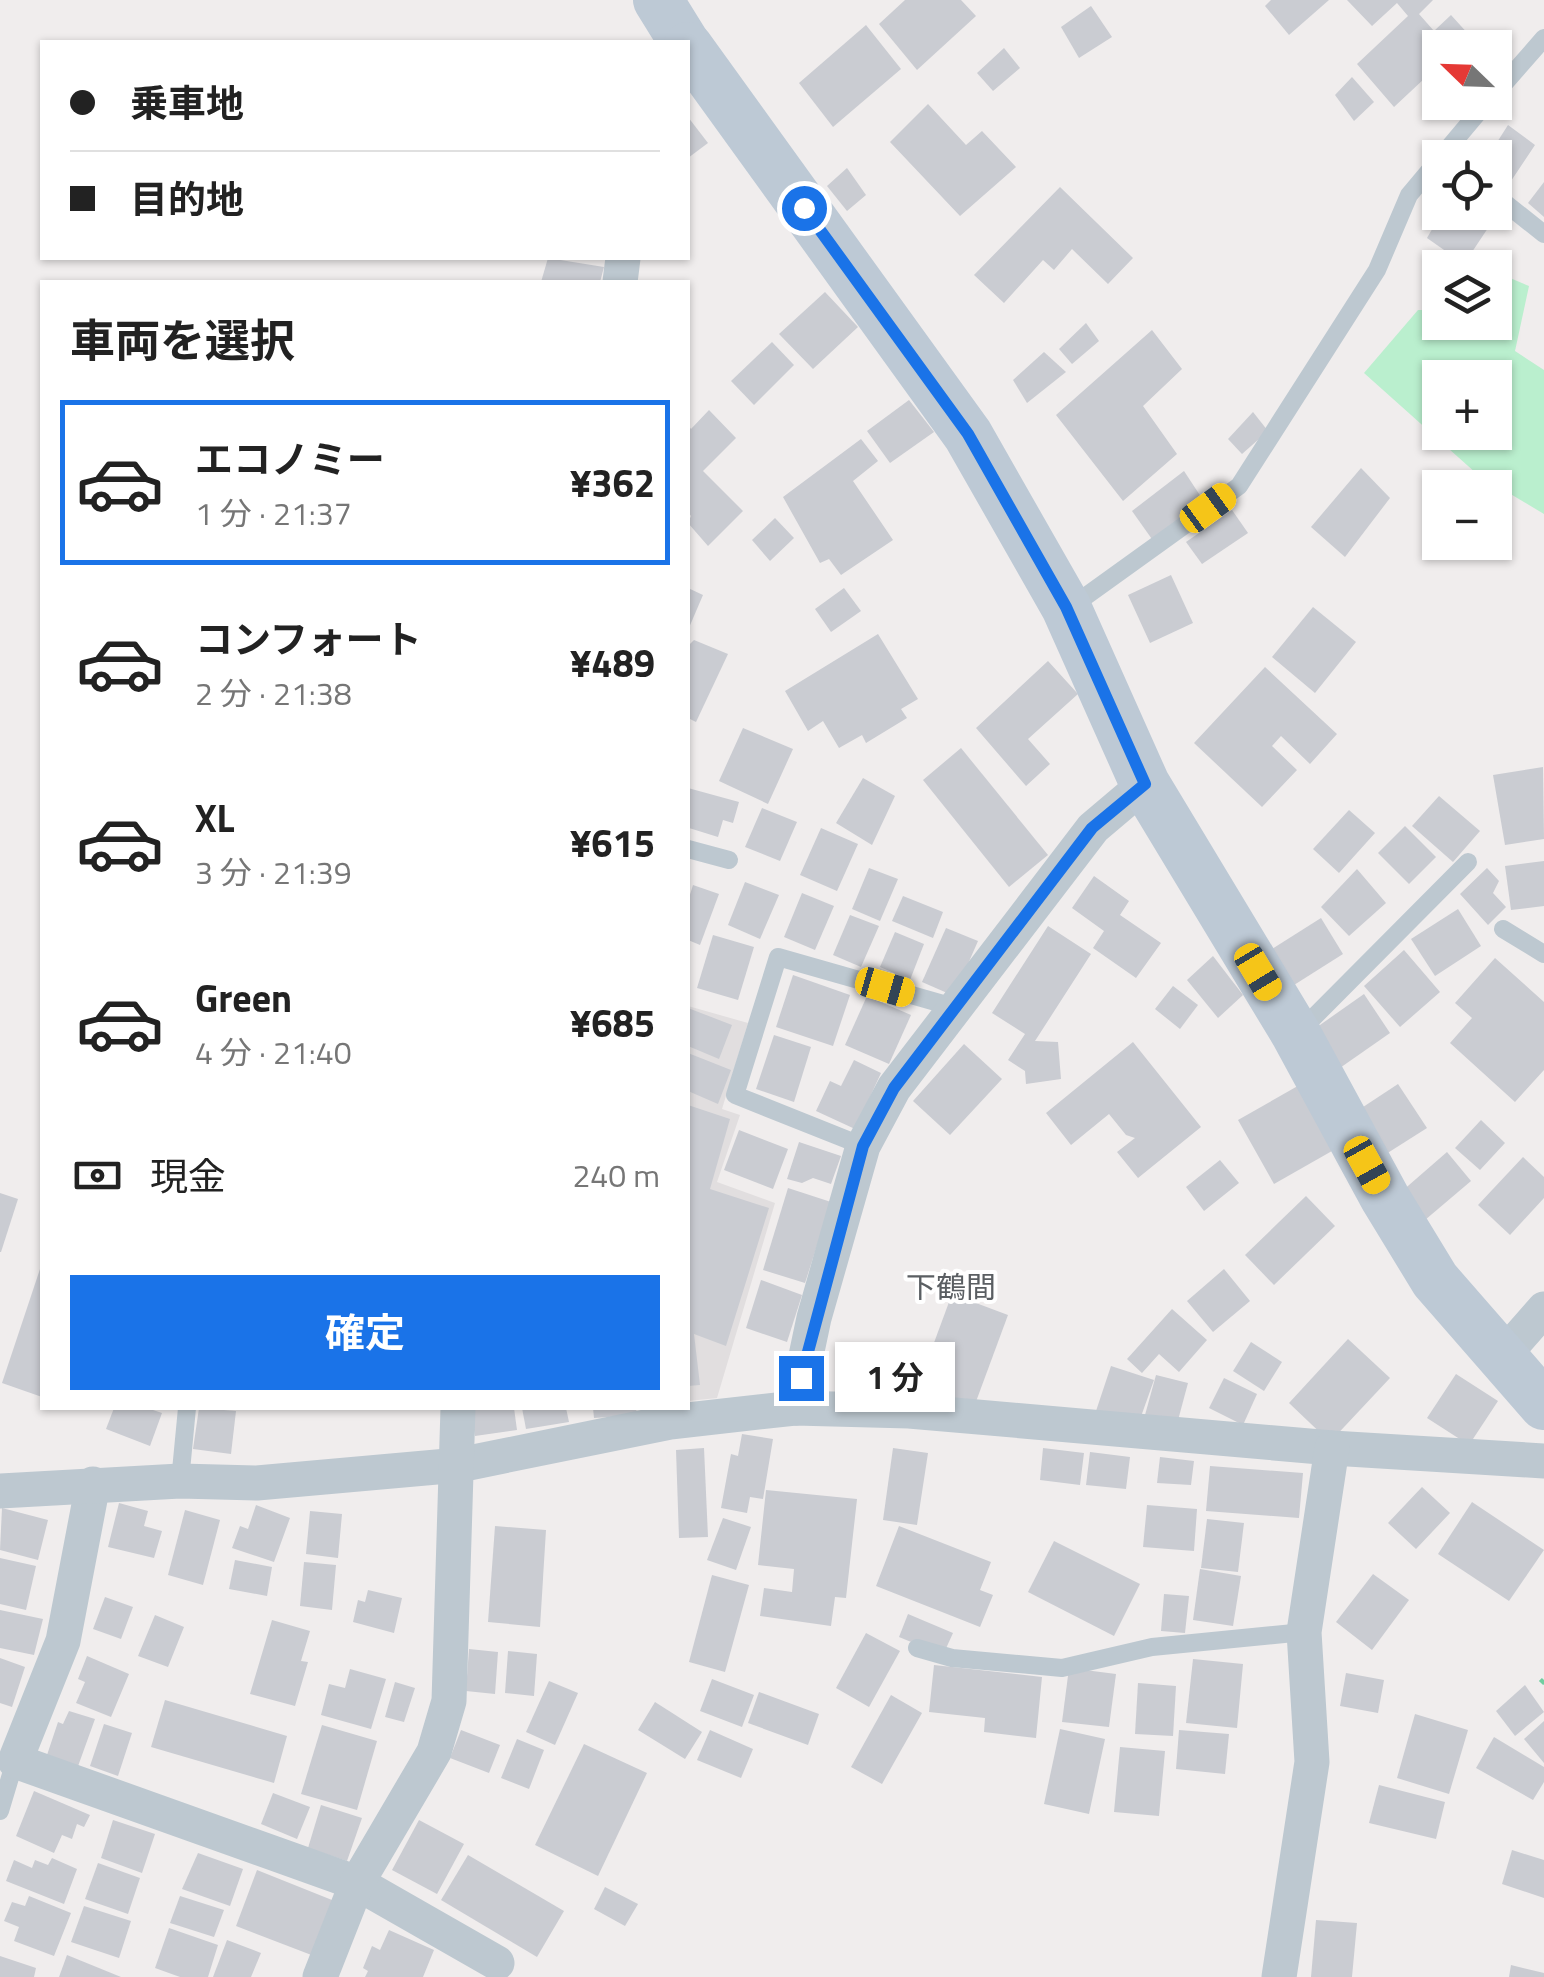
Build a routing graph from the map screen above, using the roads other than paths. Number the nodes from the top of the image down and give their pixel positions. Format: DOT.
graph roads {
  1 [pos="1544,38"];
  2 [pos="690,56"];
  3 [pos="1512,75"];
  4 [pos="1473,120"];
  5 [pos="1457,140"];
  6 [pos="1422,181"];
  7 [pos="1512,209"];
  8 [pos="1544,234"];
  9 [pos="1067,610"];
  10 [pos="1145,784"];
  11 [pos="690,850"];
  12 [pos="729,860"];
  13 [pos="1468,862"];
  14 [pos="1503,929"];
  15 [pos="1544,954"];
  16 [pos="957,1008"];
  17 [pos="1296,1034"];
  18 [pos="863,1146"];
  19 [pos="1544,1310"];
  20 [pos="1500,1358"];
  21 [pos="1544,1406"];
  22 [pos="795,1408"];
  23 [pos="187,1410"];
  24 [pos="458,1410"];
  25 [pos="1332,1448"];
  26 [pos="1544,1461"];
  27 [pos="459,1465"];
  28 [pos="180,1481"];
  29 [pos="93,1484"];
  30 [pos="0,1491"];
  31 [pos="1304,1632"];
  32 [pos="917,1648"];
  33 [pos="15,1762"];
  34 [pos="0,1811"];
  35 [pos="357,1883"];
  36 [pos="497,1962"];
  37 [pos="320,1977"];
  38 [pos="1280,1977"];
  1 -- 3 [label="lane"];
  2 -- 9 [label="street"];
  4 -- 5 [label="lane"];
  6 -- 9 [label="lane"];
  7 -- 8 [label="lane"];
  9 -- 10 [label="street"];
  10 -- 16 [label="street"];
  10 -- 17 [label="street"];
  11 -- 12 [label="lane"];
  13 -- 17 [label="lane"];
  14 -- 15 [label="lane"];
  16 -- 18 [label="street"];
  16 -- 18 [label="lane"];
  17 -- 20 [label="street"];
  18 -- 22 [label="street"];
  19 -- 20 [label="street"];
  20 -- 21 [label="street"];
  22 -- 25 [label="street"];
  22 -- 27 [label="street"];
  23 -- 28 [label="lane"];
  24 -- 27 [label="street"];
  25 -- 26 [label="street"];
  25 -- 31 [label="street"];
  27 -- 28 [label="street"];
  27 -- 35 [label="street"];
  28 -- 29 [label="street"];
  29 -- 30 [label="street"];
  29 -- 33 [label="street"];
  31 -- 32 [label="lane"];
  31 -- 38 [label="street"];
  33 -- 34 [label="lane"];
  33 -- 35 [label="street"];
  35 -- 36 [label="street"];
  35 -- 37 [label="street"];
}
